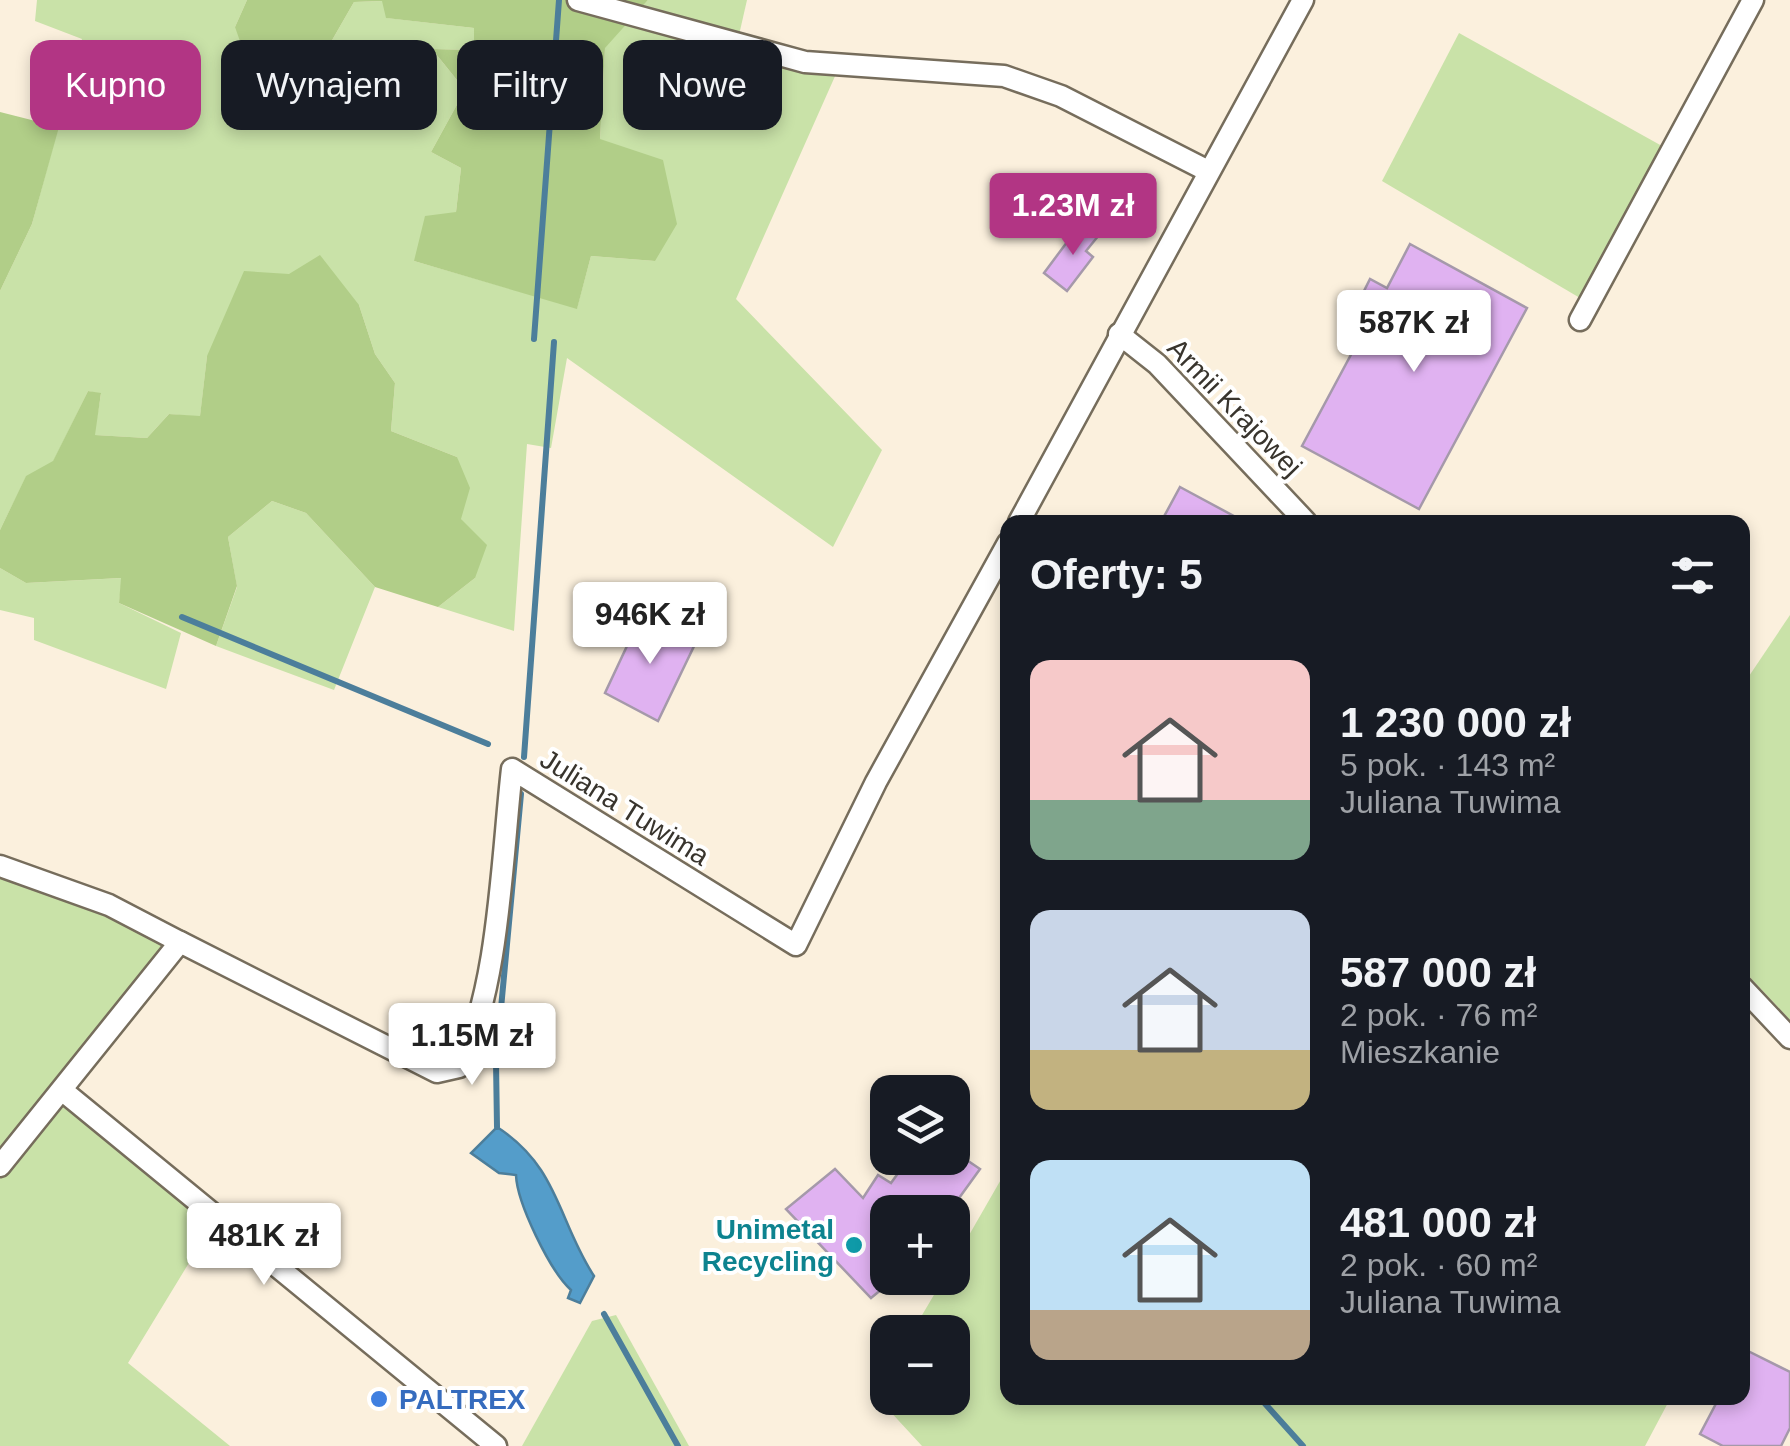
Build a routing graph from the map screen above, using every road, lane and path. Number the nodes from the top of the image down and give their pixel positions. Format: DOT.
graph roads {
  1 [pos="578,0"];
  2 [pos="1303,0"];
  3 [pos="1753,0"];
  4 [pos="1208,171"];
  5 [pos="1580,320"];
  6 [pos="1119,334"];
  7 [pos="1023,515"];
  8 [pos="1299,515"];
  9 [pos="1000,557"];
  10 [pos="0,866"];
  11 [pos="180,942"];
  12 [pos="1750,996"];
  13 [pos="1790,1038"];
  14 [pos="63,1091"];
  15 [pos="0,1166"];
  16 [pos="496,1446"];
  1 -- 4 [label="street"];
  2 -- 4 [label="street"];
  3 -- 5 [label="street"];
  4 -- 6 [label="street"];
  6 -- 7 [label="street"];
  6 -- 8 [label="street, Armii Krajowej"];
  9 -- 11 [label="street, Juliana Tuwima"];
  10 -- 11 [label="street, Juliana Tuwima"];
  11 -- 14 [label="street"];
  12 -- 13 [label="street"];
  14 -- 15 [label="street"];
  14 -- 16 [label="street"];
}
